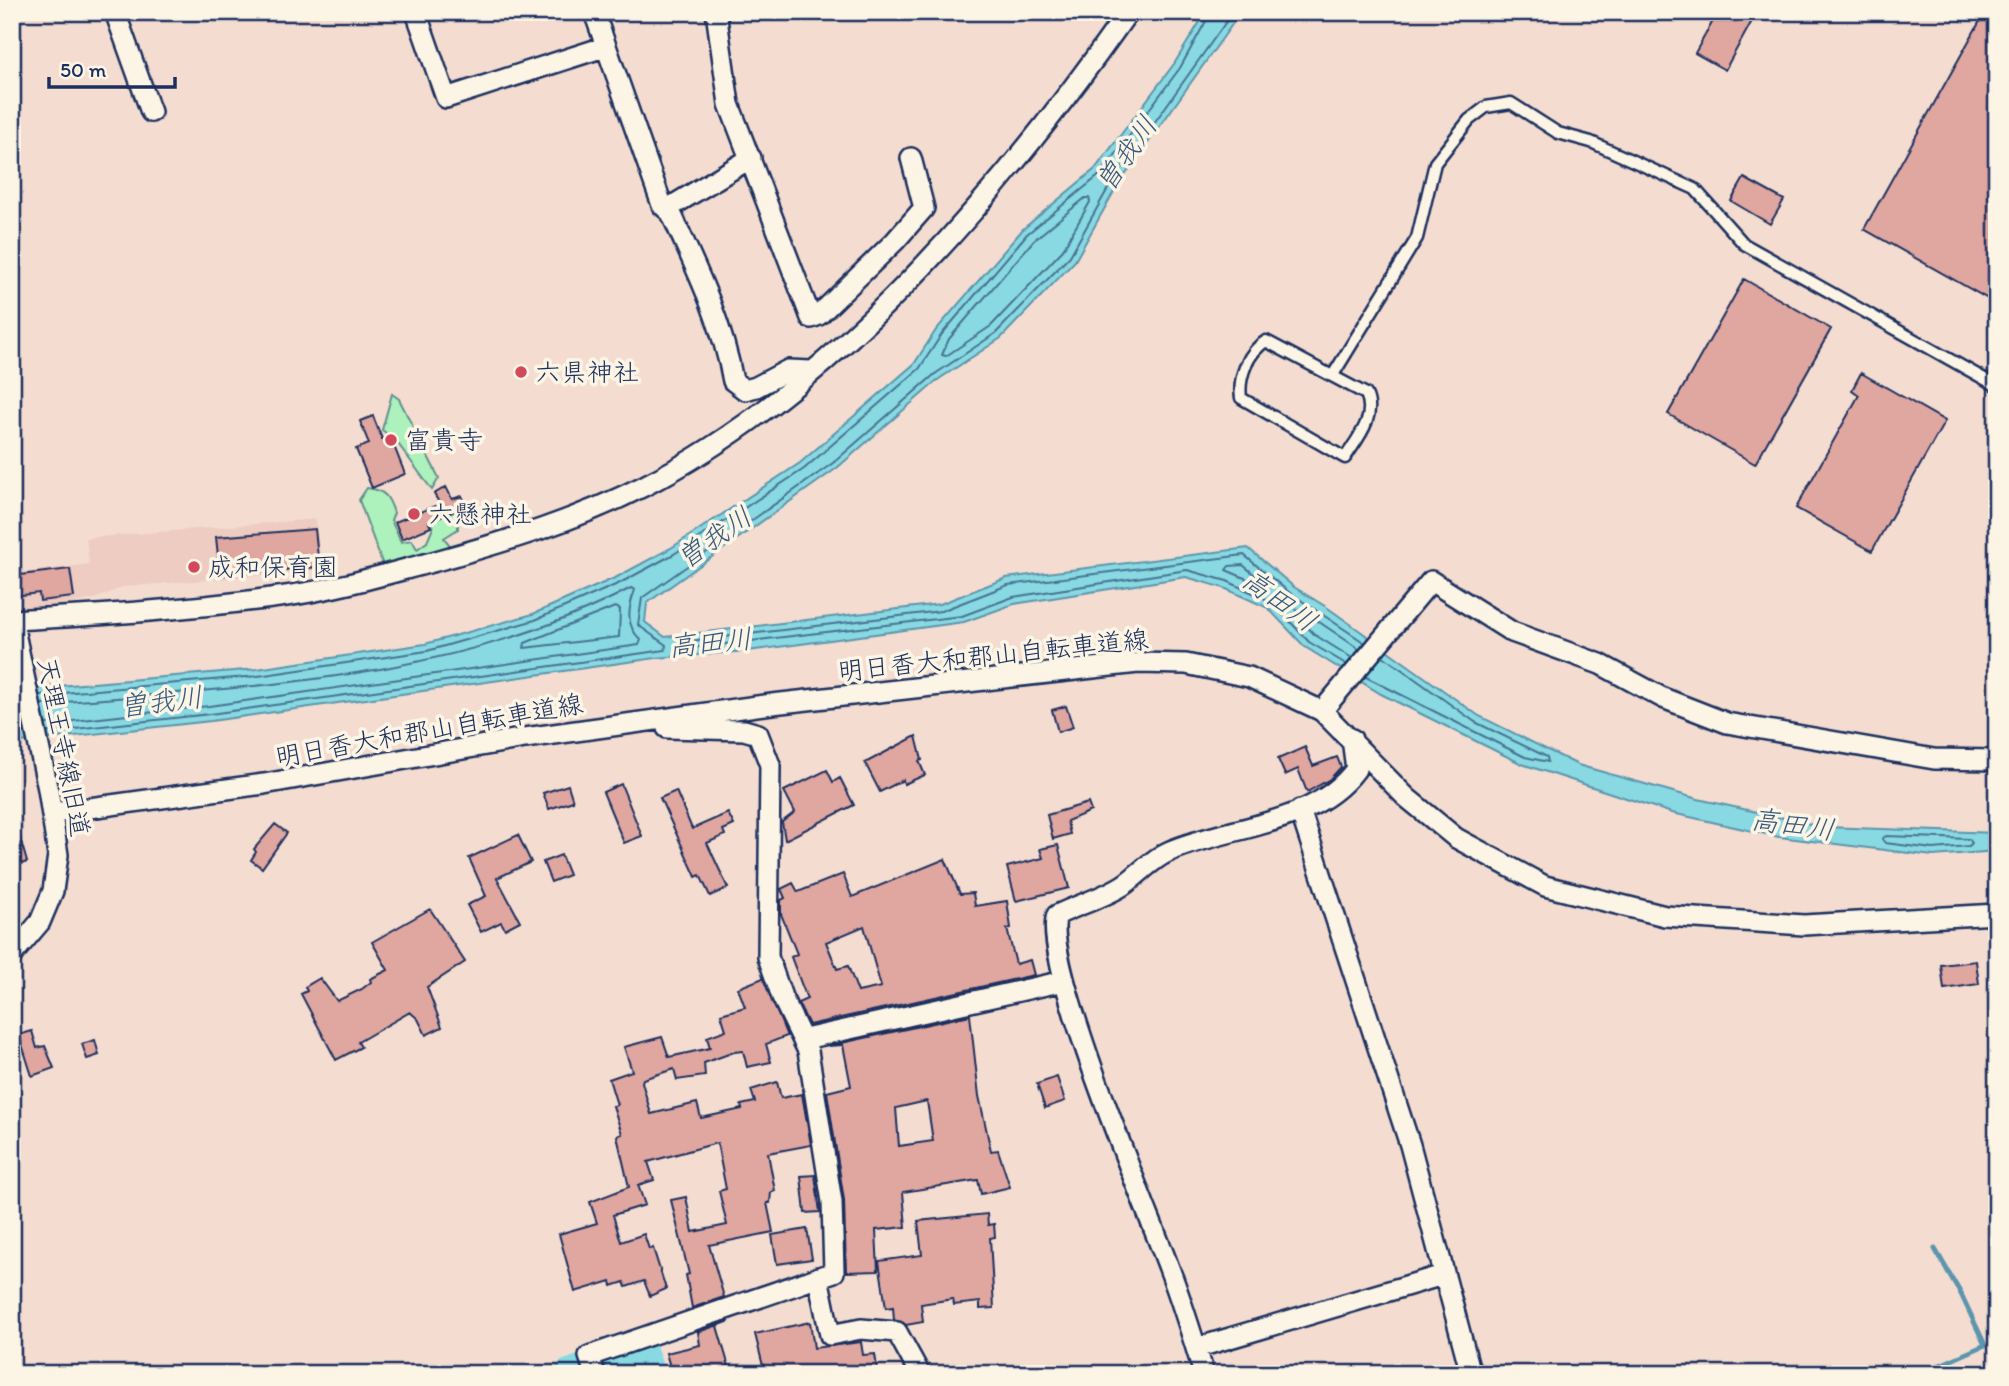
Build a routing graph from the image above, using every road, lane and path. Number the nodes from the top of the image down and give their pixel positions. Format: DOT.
graph roads {
  1 [pos="115,12"];
  2 [pos="416,12"];
  3 [pos="594,12"];
  4 [pos="716,12"];
  5 [pos="1128,12"];
  6 [pos="604,47"];
  7 [pos="151,112"];
  8 [pos="751,158"];
  9 [pos="911,158"];
  10 [pos="667,209"];
  11 [pos="811,371"];
  12 [pos="1332,375"];
  13 [pos="1997,386"];
  14 [pos="12,620"];
  15 [pos="1324,708"];
  16 [pos="628,724"];
  17 [pos="1352,739"];
  18 [pos="1997,760"];
  19 [pos="1300,810"];
  20 [pos="53,813"];
  21 [pos="1997,914"];
  22 [pos="12,955"];
  23 [pos="1064,981"];
  24 [pos="804,1039"];
  25 [pos="1443,1275"];
  26 [pos="818,1277"];
  27 [pos="1196,1348"];
  28 [pos="592,1365"];
  29 [pos="920,1374"];
  30 [pos="1205,1374"];
  31 [pos="1471,1374"];
  1 -- 7 [label="street"];
  2 -- 6 [label="street"];
  3 -- 6 [label="street"];
  4 -- 8 [label="street"];
  5 -- 11 [label="street"];
  6 -- 10 [label="street"];
  8 -- 9 [label="street"];
  8 -- 10 [label="street"];
  10 -- 11 [label="street"];
  11 -- 14 [label="street"];
  12 -- 12 [label="lane"];
  12 -- 13 [label="lane"];
  14 -- 20 [label="street, 天理王寺線旧道"];
  15 -- 16 [label="street, 明日香大和郡山自転車道線"];
  15 -- 17 [label="street, 明日香大和郡山自転車道線"];
  15 -- 18 [label="street"];
  16 -- 20 [label="street, 明日香大和郡山自転車道線"];
  16 -- 24 [label="street"];
  17 -- 19 [label="street"];
  17 -- 21 [label="street, 明日香大和郡山自転車道線"];
  19 -- 23 [label="street"];
  19 -- 25 [label="street"];
  20 -- 22 [label="street, 天理王寺線旧道"];
  23 -- 24 [label="street"];
  23 -- 27 [label="street"];
  24 -- 26 [label="street"];
  25 -- 27 [label="street"];
  25 -- 31 [label="street"];
  26 -- 28 [label="street"];
  26 -- 29 [label="street"];
  27 -- 30 [label="street"];
}
